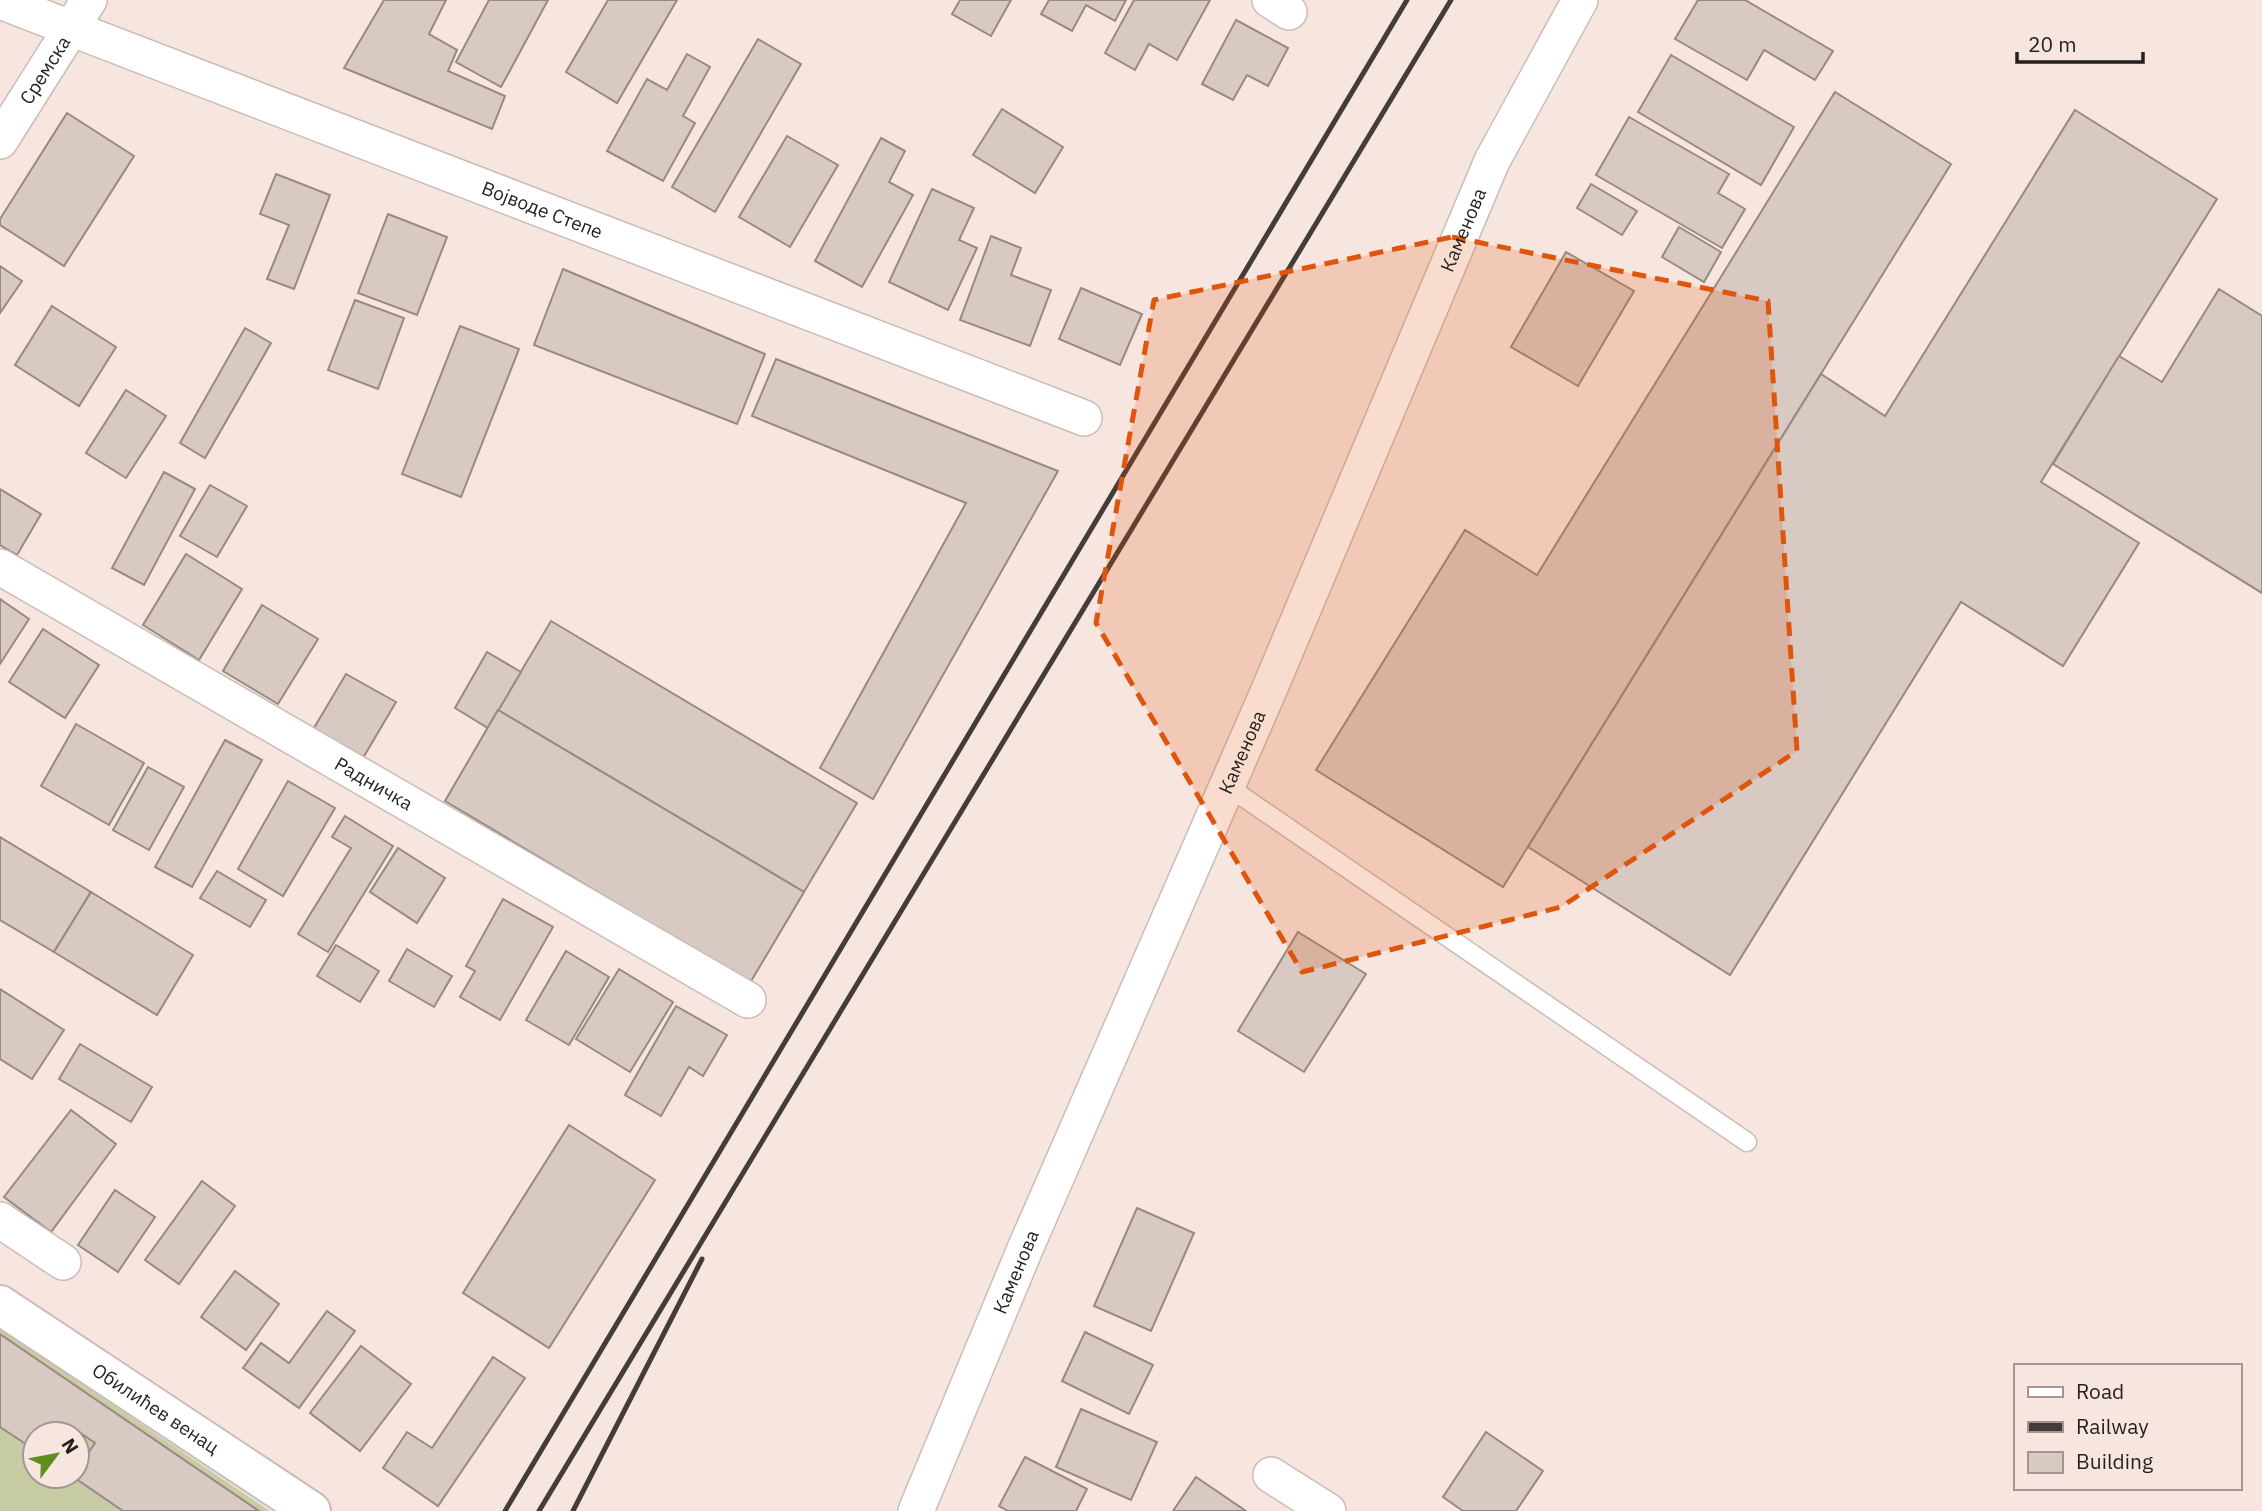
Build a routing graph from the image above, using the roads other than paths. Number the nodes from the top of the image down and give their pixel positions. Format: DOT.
graph roads {
  1 [pos="1580,0"];
  2 [pos="0,1"];
  3 [pos="80,14"];
  4 [pos="0,141"];
  5 [pos="1084,418"];
  6 [pos="0,567"];
  7 [pos="1227,786"];
  8 [pos="748,1000"];
  9 [pos="1747,1142"];
  10 [pos="0,1220"];
  11 [pos="63,1262"];
  12 [pos="0,1305"];
  13 [pos="1271,1475"];
  14 [pos="311,1511"];
  15 [pos="916,1511"];
  16 [pos="1328,1511"];
  1 -- 7 [label="street, Каменова"];
  2 -- 3 [label="street, Војводе Степе"];
  3 -- 4 [label="street, Сремска"];
  3 -- 5 [label="street, Војводе Степе"];
  6 -- 8 [label="street, Радничка"];
  7 -- 9 [label="lane"];
  7 -- 15 [label="street, Каменова"];
  10 -- 11 [label="street"];
  12 -- 14 [label="main road, Обилићев венац"];
  13 -- 16 [label="street"];
}
